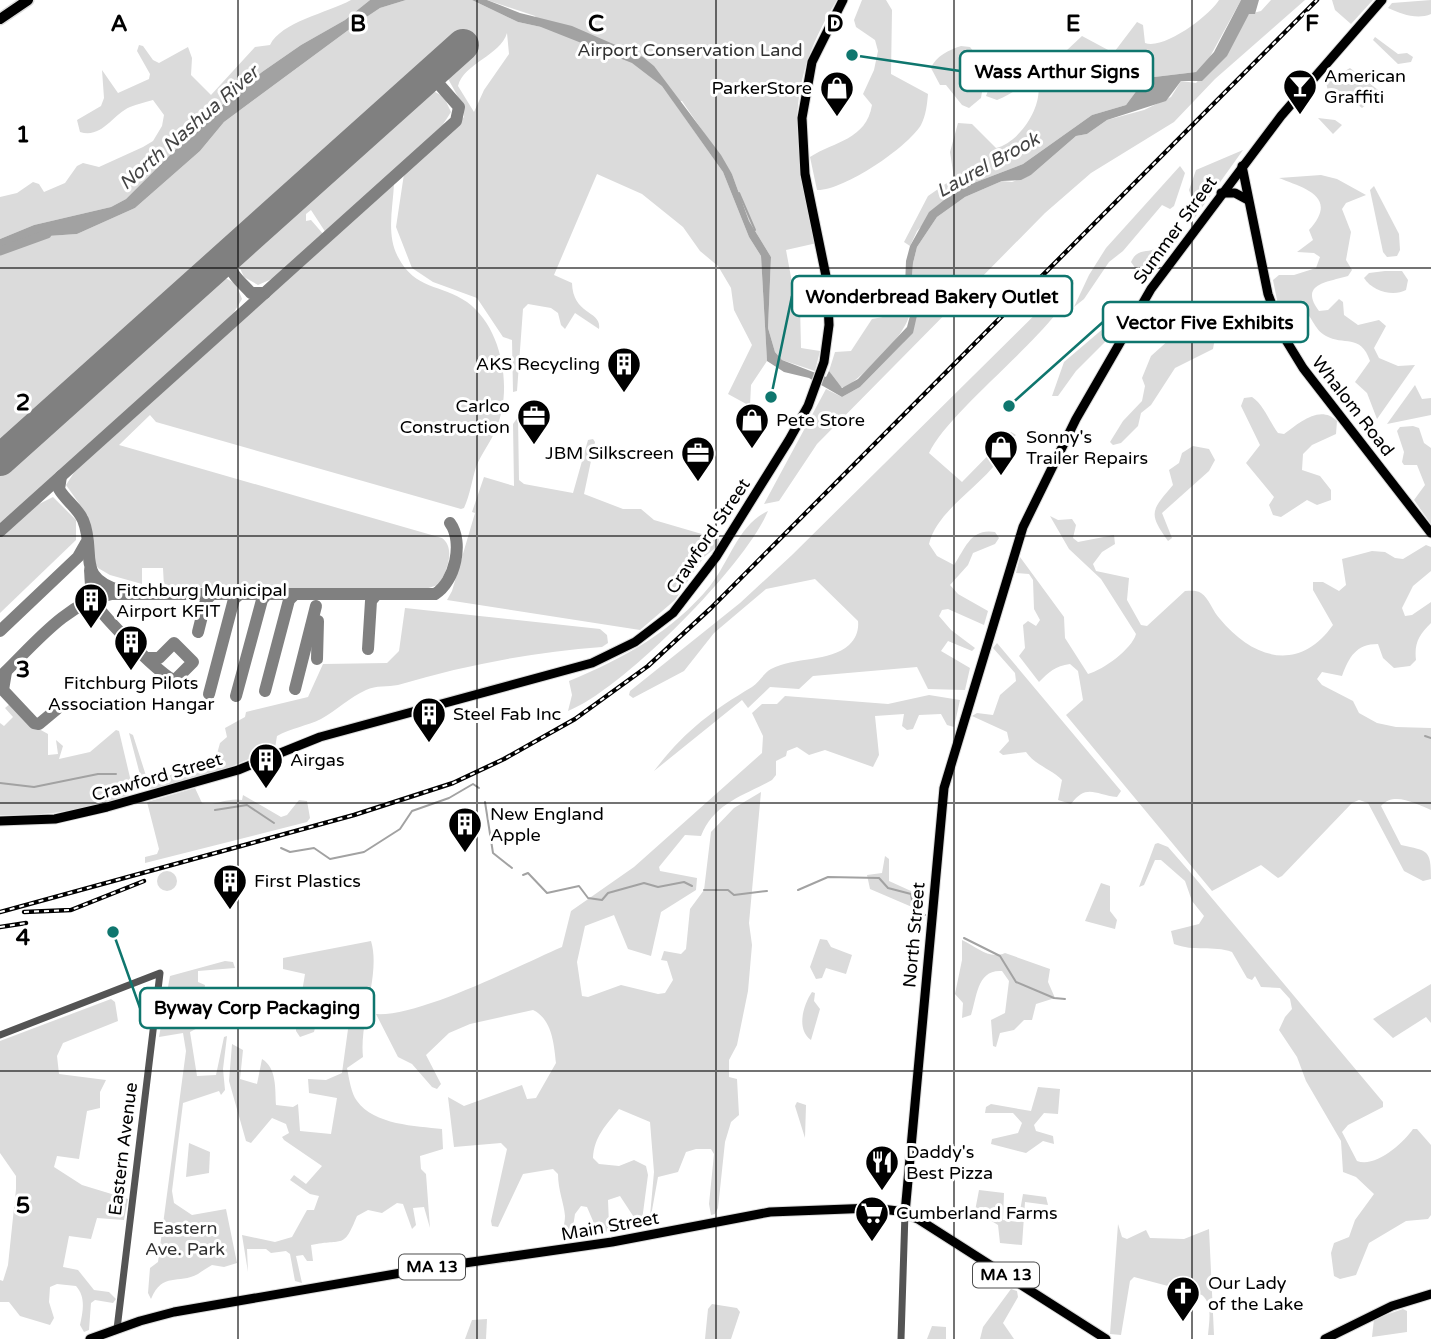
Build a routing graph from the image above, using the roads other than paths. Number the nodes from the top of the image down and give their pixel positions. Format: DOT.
graph roads {
  1 [pos="28,0"];
  2 [pos="843,0"];
  3 [pos="1381,1"];
  4 [pos="0,19"];
  5 [pos="1242,166"];
  6 [pos="1221,193"];
  7 [pos="1248,200"];
  8 [pos="1431,533"];
  9 [pos="1017,544"];
  10 [pos="0,821"];
  11 [pos="0,1035"];
  12 [pos="906,1193"];
  13 [pos="884,1209"];
  14 [pos="905,1213"];
  15 [pos="923,1222"];
  16 [pos="905,1232"];
  17 [pos="1431,1294"];
  18 [pos="117,1329"];
  19 [pos="90,1339"];
  20 [pos="901,1339"];
  21 [pos="1106,1339"];
  22 [pos="1325,1339"];
  1 -- 4 [label="highway"];
  2 -- 10 [label="main road, Crawford Street"];
  3 -- 5 [label="main road, Summer Street"];
  5 -- 6 [label="main road, Summer Street"];
  5 -- 7 [label="main road, Whalom Road"];
  6 -- 7 [label="main road"];
  6 -- 9 [label="main road, Summer Street"];
  7 -- 8 [label="main road, Whalom Road"];
  9 -- 12 [label="main road, North Street"];
  11 -- 18 [label="street, Eastern Avenue"];
  12 -- 13 [label="main road"];
  12 -- 14 [label="main road, North Street"];
  13 -- 14 [label="main road, Main Street / MA 13"];
  13 -- 18 [label="main road, Main Street / MA 13"];
  14 -- 15 [label="main road, Main Street / MA 13"];
  14 -- 16 [label="street, North Street"];
  15 -- 16 [label="street"];
  15 -- 21 [label="main road, Main Street / MA 13"];
  16 -- 20 [label="street, North Street"];
  17 -- 22 [label="main road"];
  18 -- 19 [label="main road, Main Street / MA 13"];
}
